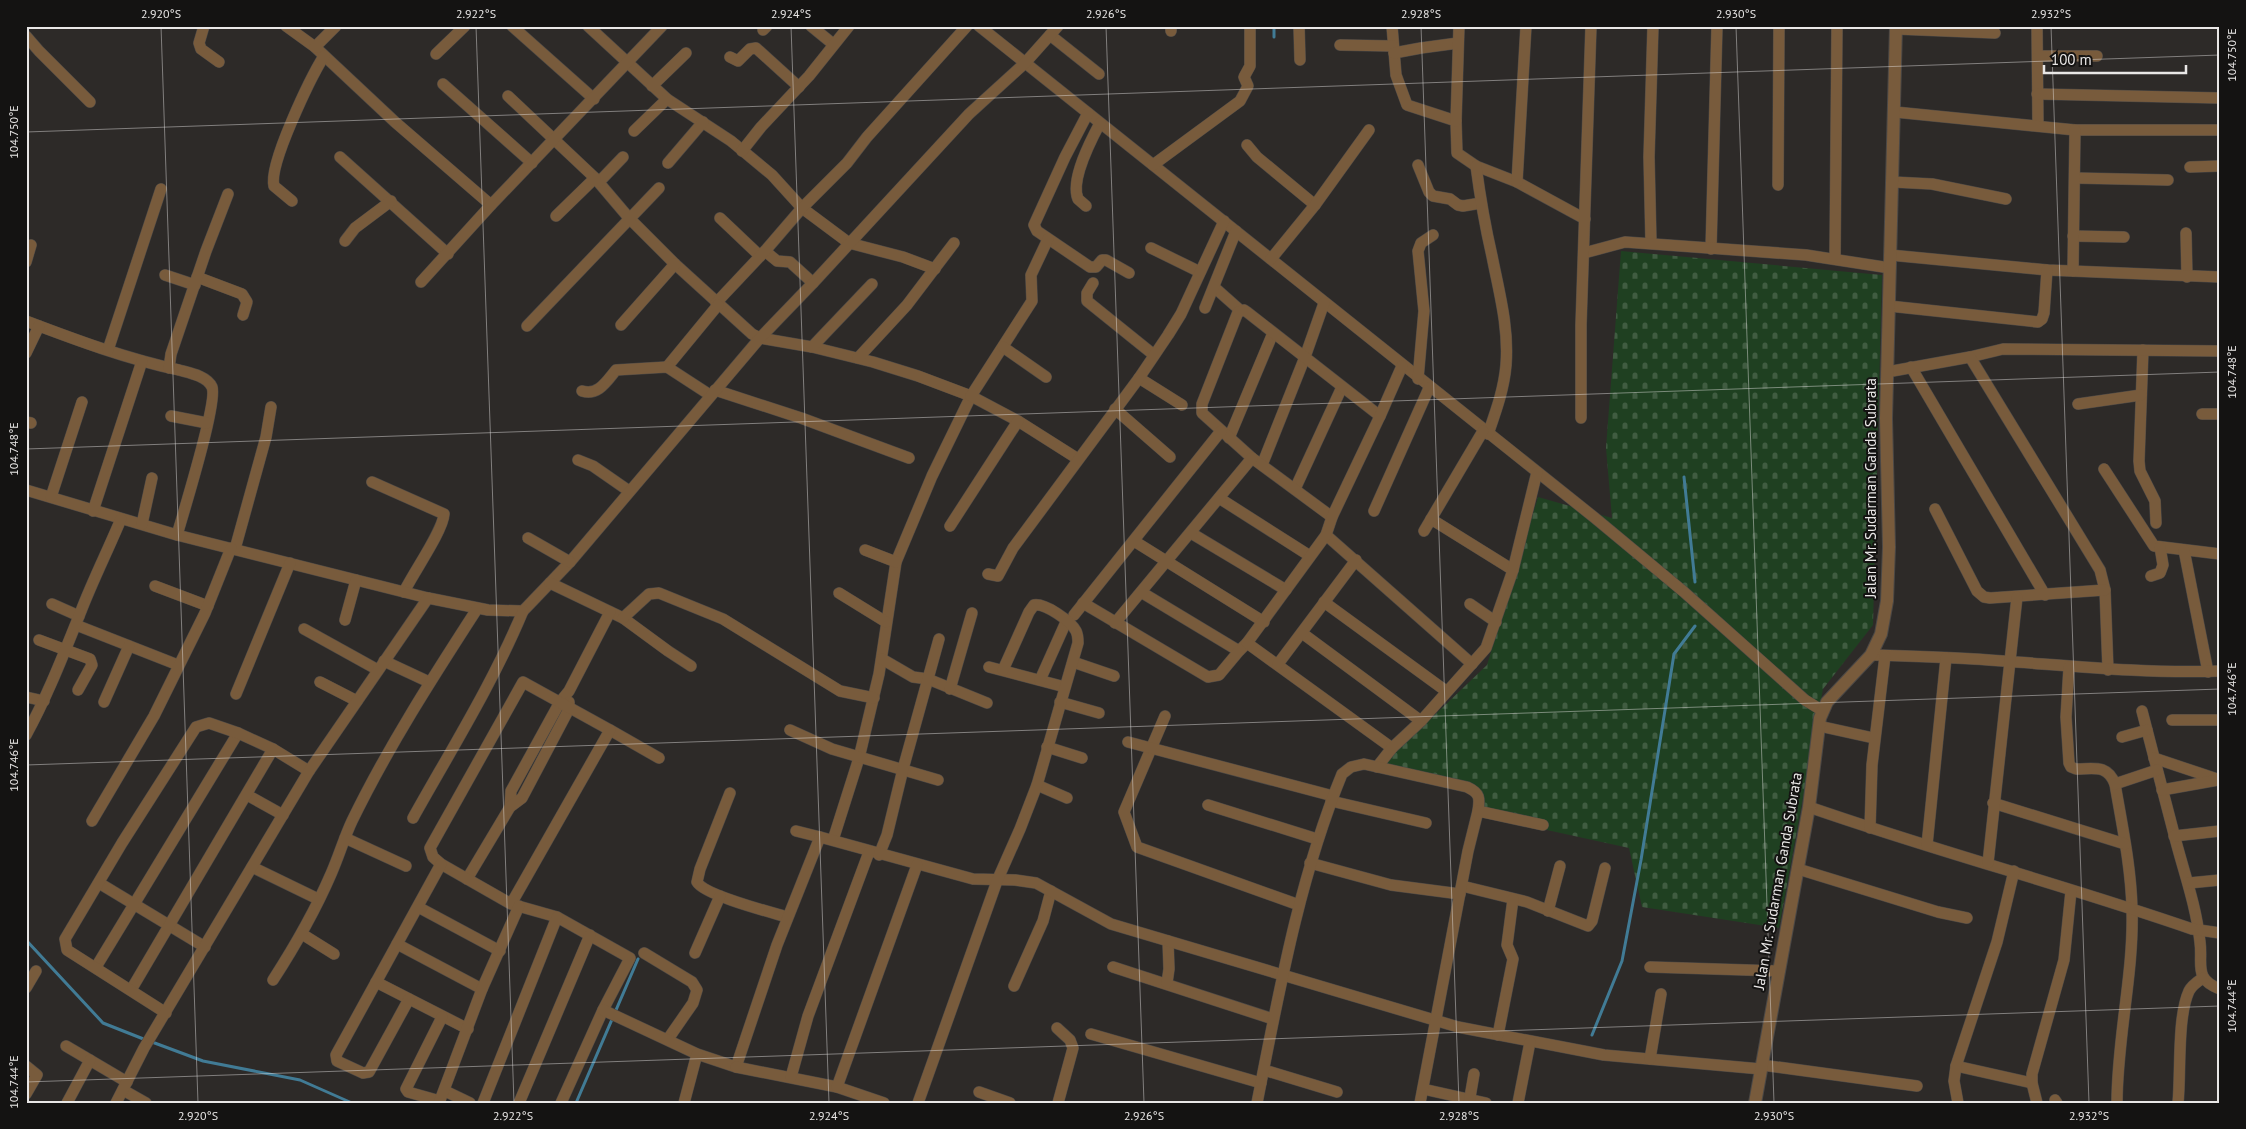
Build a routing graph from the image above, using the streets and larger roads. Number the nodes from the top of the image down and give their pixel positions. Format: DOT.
graph roads {
  1 [pos="204,26"];
  2 [pos="287,26"];
  3 [pos="336,26"];
  4 [pos="465,26"];
  5 [pos="512,26"];
  6 [pos="588,26"];
  7 [pos="662,26"];
  8 [pos="812,26"];
  9 [pos="850,26"];
  10 [pos="967,26"];
  11 [pos="979,26"];
  12 [pos="1058,26"];
  13 [pos="1250,26"];
  14 [pos="1299,26"];
  15 [pos="1392,26"];
  16 [pos="1459,26"];
  17 [pos="1526,26"];
  18 [pos="1591,26"];
  19 [pos="1653,26"];
  20 [pos="1717,26"];
  21 [pos="1779,26"];
  22 [pos="1837,26"];
  23 [pos="2038,26"];
  24 [pos="1896,28"];
  25 [pos="1994,33"];
  26 [pos="1050,35"];
  27 [pos="26,36"];
  28 [pos="833,44"];
  29 [pos="1458,44"];
  30 [pos="1340,45"];
  31 [pos="314,47"];
  32 [pos="1394,50"];
  33 [pos="686,53"];
  34 [pos="436,54"];
  35 [pos="324,56"];
  36 [pos="2039,56"];
  37 [pos="2097,56"];
  38 [pos="730,57"];
  39 [pos="1300,60"];
  40 [pos="219,62"];
  41 [pos="628,62"];
  42 [pos="1025,63"];
  43 [pos="1099,74"];
  44 [pos="443,84"];
  45 [pos="652,86"];
  46 [pos="799,87"];
  47 [pos="2038,94"];
  48 [pos="508,96"];
  49 [pos="2220,98"];
  50 [pos="594,99"];
  51 [pos="667,100"];
  52 [pos="90,102"];
  53 [pos="1895,112"];
  54 [pos="1088,114"];
  55 [pos="1456,121"];
  56 [pos="703,122"];
  57 [pos="1100,123"];
  58 [pos="2038,126"];
  59 [pos="1370,130"];
  60 [pos="2075,130"];
  61 [pos="2220,130"];
  62 [pos="634,131"];
  63 [pos="554,140"];
  64 [pos="1247,145"];
  65 [pos="742,151"];
  66 [pos="340,157"];
  67 [pos="623,157"];
  68 [pos="532,163"];
  69 [pos="668,163"];
  70 [pos="1153,165"];
  71 [pos="1418,165"];
  72 [pos="1476,166"];
  73 [pos="2190,166"];
  74 [pos="2220,166"];
  75 [pos="2075,178"];
  76 [pos="597,180"];
  77 [pos="2168,180"];
  78 [pos="1517,182"];
  79 [pos="1893,182"];
  80 [pos="1778,185"];
  81 [pos="659,188"];
  82 [pos="161,189"];
  83 [pos="228,194"];
  84 [pos="2006,199"];
  85 [pos="292,201"];
  86 [pos="391,201"];
  87 [pos="1481,203"];
  88 [pos="491,205"];
  89 [pos="1315,205"];
  90 [pos="1086,206"];
  91 [pos="802,208"];
  92 [pos="556,216"];
  93 [pos="629,218"];
  94 [pos="720,218"];
  95 [pos="1584,219"];
  96 [pos="1224,221"];
  97 [pos="1236,231"];
  98 [pos="2186,233"];
  99 [pos="1433,235"];
  100 [pos="2073,236"];
  101 [pos="2124,237"];
  102 [pos="1048,239"];
  103 [pos="345,241"];
  104 [pos="850,243"];
  105 [pos="954,243"];
  106 [pos="1651,243"];
  107 [pos="31,245"];
  108 [pos="1151,248"];
  109 [pos="1711,249"];
  110 [pos="1584,253"];
  111 [pos="448,254"];
  112 [pos="762,254"];
  113 [pos="1835,258"];
  114 [pos="1271,259"];
  115 [pos="1890,261"];
  116 [pos="26,262"];
  117 [pos="674,264"];
  118 [pos="935,269"];
  119 [pos="2047,270"];
  120 [pos="2073,271"];
  121 [pos="1200,272"];
  122 [pos="1129,273"];
  123 [pos="165,275"];
  124 [pos="2187,277"];
  125 [pos="2220,277"];
  126 [pos="196,281"];
  127 [pos="421,282"];
  128 [pos="813,283"];
  129 [pos="1093,283"];
  130 [pos="872,284"];
  131 [pos="1214,287"];
  132 [pos="1324,302"];
  133 [pos="717,304"];
  134 [pos="1889,306"];
  135 [pos="1205,308"];
  136 [pos="1241,310"];
  137 [pos="243,315"];
  138 [pos="26,321"];
  139 [pos="621,325"];
  140 [pos="39,326"];
  141 [pos="527,326"];
  142 [pos="1273,333"];
  143 [pos="760,338"];
  144 [pos="812,347"];
  145 [pos="1003,347"];
  146 [pos="108,350"];
  147 [pos="2143,350"];
  148 [pos="2220,351"];
  149 [pos="26,353"];
  150 [pos="1154,355"];
  151 [pos="1305,357"];
  152 [pos="1970,357"];
  153 [pos="858,358"];
  154 [pos="142,361"];
  155 [pos="667,366"];
  156 [pos="1402,366"];
  157 [pos="1911,367"];
  158 [pos="168,368"];
  159 [pos="1887,372"];
  160 [pos="1046,377"];
  161 [pos="1139,378"];
  162 [pos="1418,379"];
  163 [pos="1342,387"];
  164 [pos="1429,388"];
  165 [pos="582,391"];
  166 [pos="712,392"];
  167 [pos="2141,395"];
  168 [pos="971,396"];
  169 [pos="82,402"];
  170 [pos="2078,404"];
  171 [pos="1182,405"];
  172 [pos="271,407"];
  173 [pos="1115,409"];
  174 [pos="2202,414"];
  175 [pos="2220,414"];
  176 [pos="170,416"];
  177 [pos="1380,416"];
  178 [pos="1581,418"];
  179 [pos="1018,422"];
  180 [pos="207,423"];
  181 [pos="1485,432"];
  182 [pos="1225,435"];
  183 [pos="909,458"];
  184 [pos="1170,458"];
  185 [pos="1078,459"];
  186 [pos="578,460"];
  187 [pos="1257,461"];
  188 [pos="2104,469"];
  189 [pos="1537,472"];
  190 [pos="152,478"];
  191 [pos="372,482"];
  192 [pos="1295,489"];
  193 [pos="26,490"];
  194 [pos="629,491"];
  195 [pos="51,498"];
  196 [pos="1218,498"];
  197 [pos="1935,509"];
  198 [pos="93,511"];
  199 [pos="1374,511"];
  200 [pos="1332,517"];
  201 [pos="121,519"];
  202 [pos="1431,519"];
  203 [pos="2156,523"];
  204 [pos="142,524"];
  205 [pos="950,526"];
  206 [pos="1424,531"];
  207 [pos="1191,533"];
  208 [pos="177,535"];
  209 [pos="1326,535"];
  210 [pos="528,538"];
  211 [pos="1134,541"];
  212 [pos="2160,547"];
  213 [pos="233,549"];
  214 [pos="865,550"];
  215 [pos="2184,550"];
  216 [pos="2220,554"];
  217 [pos="1310,556"];
  218 [pos="1356,560"];
  219 [pos="570,562"];
  220 [pos="896,562"];
  221 [pos="1166,562"];
  222 [pos="290,563"];
  223 [pos="1513,570"];
  224 [pos="988,574"];
  225 [pos="2151,576"];
  226 [pos="356,580"];
  227 [pos="550,583"];
  228 [pos="155,586"];
  229 [pos="1286,590"];
  230 [pos="2105,590"];
  231 [pos="404,592"];
  232 [pos="1141,592"];
  233 [pos="839,593"];
  234 [pos="2045,595"];
  235 [pos="2017,597"];
  236 [pos="428,598"];
  237 [pos="1324,602"];
  238 [pos="1083,603"];
  239 [pos="52,604"];
  240 [pos="1470,604"];
  241 [pos="208,606"];
  242 [pos="477,609"];
  243 [pos="523,611"];
  244 [pos="610,612"];
  245 [pos="972,613"];
  246 [pos="623,618"];
  247 [pos="1070,619"];
  248 [pos="78,620"];
  249 [pos="345,620"];
  250 [pos="886,622"];
  251 [pos="1264,622"];
  252 [pos="1496,622"];
  253 [pos="1115,623"];
  254 [pos="304,629"];
  255 [pos="1302,633"];
  256 [pos="939,639"];
  257 [pos="39,640"];
  258 [pos="129,646"];
  259 [pos="1243,647"];
  260 [pos="67,649"];
  261 [pos="1871,655"];
  262 [pos="1885,656"];
  263 [pos="1946,658"];
  264 [pos="882,659"];
  265 [pos="1073,662"];
  266 [pos="2010,662"];
  267 [pos="1278,664"];
  268 [pos="1472,664"];
  269 [pos="178,665"];
  270 [pos="381,666"];
  271 [pos="691,666"];
  272 [pos="989,667"];
  273 [pos="2070,667"];
  274 [pos="1003,670"];
  275 [pos="2108,670"];
  276 [pos="2220,671"];
  277 [pos="2208,672"];
  278 [pos="1114,676"];
  279 [pos="928,680"];
  280 [pos="1040,680"];
  281 [pos="320,682"];
  282 [pos="429,682"];
  283 [pos="1065,687"];
  284 [pos="950,689"];
  285 [pos="78,690"];
  286 [pos="1446,691"];
  287 [pos="236,694"];
  288 [pos="26,696"];
  289 [pos="874,698"];
  290 [pos="44,701"];
  291 [pos="357,701"];
  292 [pos="104,702"];
  293 [pos="1060,702"];
  294 [pos="988,703"];
  295 [pos="564,705"];
  296 [pos="1823,711"];
  297 [pos="2142,712"];
  298 [pos="1099,713"];
  299 [pos="31,714"];
  300 [pos="1165,716"];
  301 [pos="2172,720"];
  302 [pos="2220,720"];
  303 [pos="1421,722"];
  304 [pos="1819,726"];
  305 [pos="610,730"];
  306 [pos="790,730"];
  307 [pos="2147,730"];
  308 [pos="238,733"];
  309 [pos="26,735"];
  310 [pos="1868,737"];
  311 [pos="2122,737"];
  312 [pos="1128,742"];
  313 [pos="1048,747"];
  314 [pos="1392,748"];
  315 [pos="273,749"];
  316 [pos="1151,749"];
  317 [pos="532,754"];
  318 [pos="660,758"];
  319 [pos="859,758"];
  320 [pos="1082,758"];
  321 [pos="2154,758"];
  322 [pos="543,761"];
  323 [pos="1377,767"];
  324 [pos="903,770"];
  325 [pos="2157,770"];
  326 [pos="309,771"];
  327 [pos="938,780"];
  328 [pos="2115,784"];
  329 [pos="1037,785"];
  330 [pos="2162,790"];
  331 [pos="730,793"];
  332 [pos="247,795"];
  333 [pos="1067,798"];
  334 [pos="1332,798"];
  335 [pos="1993,802"];
  336 [pos="1208,805"];
  337 [pos="510,807"];
  338 [pos="1809,807"];
  339 [pos="1478,811"];
  340 [pos="283,815"];
  341 [pos="412,818"];
  342 [pos="92,821"];
  343 [pos="1426,823"];
  344 [pos="1543,825"];
  345 [pos="1870,828"];
  346 [pos="796,831"];
  347 [pos="2220,831"];
  348 [pos="2174,836"];
  349 [pos="820,837"];
  350 [pos="345,838"];
  351 [pos="1317,839"];
  352 [pos="834,840"];
  353 [pos="2125,844"];
  354 [pos="1927,845"];
  355 [pos="874,853"];
  356 [pos="1310,863"];
  357 [pos="1988,863"];
  358 [pos="441,864"];
  359 [pos="917,865"];
  360 [pos="406,866"];
  361 [pos="1560,866"];
  362 [pos="252,867"];
  363 [pos="1605,868"];
  364 [pos="1798,869"];
  365 [pos="2014,871"];
  366 [pos="467,879"];
  367 [pos="2220,880"];
  368 [pos="997,881"];
  369 [pos="99,883"];
  370 [pos="2189,883"];
  371 [pos="1461,890"];
  372 [pos="2071,891"];
  373 [pos="1051,892"];
  374 [pos="720,896"];
  375 [pos="318,899"];
  376 [pos="1513,899"];
  377 [pos="134,904"];
  378 [pos="515,905"];
  379 [pos="1299,905"];
  380 [pos="418,907"];
  381 [pos="2132,909"];
  382 [pos="1548,911"];
  383 [pos="556,917"];
  384 [pos="787,917"];
  385 [pos="1967,918"];
  386 [pos="169,925"];
  387 [pos="2199,931"];
  388 [pos="2220,933"];
  389 [pos="302,934"];
  390 [pos="590,936"];
  391 [pos="1168,941"];
  392 [pos="397,944"];
  393 [pos="205,947"];
  394 [pos="500,951"];
  395 [pos="644,953"];
  396 [pos="695,953"];
  397 [pos="334,954"];
  398 [pos="96,967"];
  399 [pos="1113,967"];
  400 [pos="1650,967"];
  401 [pos="36,971"];
  402 [pos="1779,971"];
  403 [pos="1284,975"];
  404 [pos="2203,978"];
  405 [pos="273,980"];
  406 [pos="376,982"];
  407 [pos="1167,983"];
  408 [pos="1014,986"];
  409 [pos="26,988"];
  410 [pos="482,988"];
  411 [pos="2220,989"];
  412 [pos="131,990"];
  413 [pos="1662,994"];
  414 [pos="409,999"];
  415 [pos="166,1013"];
  416 [pos="610,1013"];
  417 [pos="442,1017"];
  418 [pos="1273,1019"];
  419 [pos="1437,1020"];
  420 [pos="1058,1028"];
  421 [pos="468,1029"];
  422 [pos="1091,1034"];
  423 [pos="1498,1035"];
  424 [pos="668,1039"];
  425 [pos="1530,1042"];
  426 [pos="66,1046"];
  427 [pos="697,1054"];
  428 [pos="1650,1059"];
  429 [pos="90,1060"];
  430 [pos="26,1066"];
  431 [pos="1956,1066"];
  432 [pos="736,1067"];
  433 [pos="1762,1067"];
  434 [pos="1264,1070"];
  435 [pos="1474,1074"];
  436 [pos="792,1077"];
  437 [pos="1261,1083"];
  438 [pos="2032,1083"];
  439 [pos="125,1086"];
  440 [pos="1917,1086"];
  441 [pos="837,1087"];
  442 [pos="1423,1089"];
  443 [pos="980,1092"];
  444 [pos="1337,1092"];
  445 [pos="26,1094"];
  446 [pos="441,1098"];
  447 [pos="1469,1101"];
  448 [pos="879,1102"];
  449 [pos="2180,1102"];
  450 [pos="67,1103"];
  451 [pos="116,1103"];
  452 [pos="146,1103"];
  453 [pos="470,1103"];
  454 [pos="483,1103"];
  455 [pos="518,1103"];
  456 [pos="561,1103"];
  457 [pos="684,1103"];
  458 [pos="918,1103"];
  459 [pos="1010,1103"];
  460 [pos="1058,1103"];
  461 [pos="1258,1103"];
  462 [pos="1420,1103"];
  463 [pos="1486,1103"];
  464 [pos="1518,1103"];
  465 [pos="1755,1103"];
  466 [pos="1958,1103"];
  467 [pos="2037,1103"];
  468 [pos="2117,1103"];
  1 -- 40 [label="street"];
  2 -- 31 [label="street"];
  3 -- 31 [label="street"];
  4 -- 34 [label="street"];
  5 -- 50 [label="street"];
  6 -- 41 [label="street"];
  7 -- 41 [label="street"];
  8 -- 28 [label="street"];
  9 -- 28 [label="street"];
  10 -- 91 [label="street"];
  11 -- 42 [label="street"];
  12 -- 26 [label="street"];
  13 -- 70 [label="street"];
  14 -- 39 [label="street"];
  15 -- 32 [label="street"];
  16 -- 29 [label="street"];
  17 -- 78 [label="street"];
  18 -- 95 [label="street"];
  19 -- 106 [label="street"];
  20 -- 109 [label="street"];
  21 -- 80 [label="street"];
  22 -- 113 [label="street"];
  23 -- 36 [label="street"];
  24 -- 25 [label="street"];
  24 -- 53 [label="street, Jalan Mr. Sudarman Ganda Subrata"];
  26 -- 42 [label="street"];
  26 -- 43 [label="street"];
  27 -- 52 [label="street"];
  28 -- 46 [label="street"];
  29 -- 32 [label="street"];
  29 -- 55 [label="street"];
  30 -- 32 [label="street"];
  31 -- 35 [label="street"];
  32 -- 55 [label="street"];
  33 -- 45 [label="street"];
  35 -- 85 [label="street"];
  35 -- 88 [label="street"];
  36 -- 37 [label="street"];
  36 -- 47 [label="street"];
  38 -- 46 [label="street"];
  41 -- 45 [label="street"];
  41 -- 50 [label="street"];
  42 -- 54 [label="street"];
  42 -- 104 [label="street"];
  44 -- 68 [label="street"];
  45 -- 51 [label="street"];
  46 -- 65 [label="street"];
  47 -- 49 [label="street"];
  47 -- 58 [label="street"];
  48 -- 63 [label="street"];
  50 -- 63 [label="street"];
  51 -- 56 [label="street"];
  51 -- 62 [label="street"];
  53 -- 58 [label="street"];
  53 -- 79 [label="street, Jalan Mr. Sudarman Ganda Subrata"];
  54 -- 57 [label="street"];
  54 -- 102 [label="street"];
  55 -- 72 [label="street"];
  56 -- 65 [label="street"];
  56 -- 69 [label="street"];
  57 -- 70 [label="street"];
  57 -- 90 [label="street"];
  58 -- 60 [label="street"];
  59 -- 89 [label="street"];
  60 -- 61 [label="street"];
  60 -- 75 [label="street"];
  63 -- 68 [label="street"];
  63 -- 76 [label="street"];
  64 -- 89 [label="street"];
  65 -- 91 [label="street"];
  66 -- 86 [label="street"];
  67 -- 76 [label="street"];
  68 -- 88 [label="street"];
  70 -- 96 [label="street"];
  71 -- 87 [label="street"];
  72 -- 78 [label="street"];
  72 -- 87 [label="street"];
  73 -- 74 [label="street"];
  75 -- 77 [label="street"];
  75 -- 100 [label="street"];
  76 -- 92 [label="street"];
  76 -- 93 [label="street"];
  78 -- 95 [label="street"];
  79 -- 84 [label="street"];
  79 -- 115 [label="street, Jalan Mr. Sudarman Ganda Subrata"];
  81 -- 93 [label="street"];
  82 -- 146 [label="street"];
  83 -- 126 [label="street"];
  86 -- 103 [label="street"];
  86 -- 111 [label="street"];
  87 -- 181 [label="street"];
  88 -- 111 [label="street"];
  89 -- 114 [label="street"];
  91 -- 104 [label="street"];
  91 -- 112 [label="street"];
  93 -- 117 [label="street"];
  93 -- 141 [label="street"];
  94 -- 112 [label="street"];
  95 -- 110 [label="street"];
  96 -- 97 [label="street"];
  96 -- 121 [label="street"];
  97 -- 114 [label="street"];
  97 -- 131 [label="street"];
  98 -- 124 [label="street"];
  99 -- 162 [label="street"];
  100 -- 101 [label="street"];
  100 -- 120 [label="street"];
  102 -- 122 [label="street"];
  102 -- 145 [label="street"];
  104 -- 118 [label="street"];
  104 -- 128 [label="street"];
  105 -- 118 [label="street"];
  106 -- 109 [label="street"];
  106 -- 110 [label="street"];
  107 -- 116 [label="street"];
  108 -- 121 [label="street"];
  109 -- 113 [label="street"];
  110 -- 178 [label="street"];
  111 -- 127 [label="street"];
  112 -- 128 [label="street"];
  112 -- 133 [label="street"];
  113 -- 115 [label="street"];
  114 -- 132 [label="street"];
  115 -- 119 [label="street"];
  115 -- 134 [label="street, Jalan Mr. Sudarman Ganda Subrata"];
  117 -- 133 [label="street"];
  117 -- 139 [label="street"];
  118 -- 153 [label="street"];
  119 -- 120 [label="street"];
  119 -- 134 [label="street"];
  120 -- 124 [label="street"];
  121 -- 150 [label="street"];
  123 -- 126 [label="street"];
  124 -- 125 [label="street"];
  126 -- 137 [label="street"];
  126 -- 158 [label="street"];
  128 -- 143 [label="street"];
  129 -- 150 [label="street"];
  130 -- 144 [label="street"];
  131 -- 135 [label="street"];
  131 -- 136 [label="street"];
  132 -- 151 [label="street"];
  132 -- 156 [label="street"];
  133 -- 143 [label="street"];
  133 -- 155 [label="street"];
  134 -- 159 [label="street, Jalan Mr. Sudarman Ganda Subrata"];
  136 -- 142 [label="street"];
  136 -- 182 [label="street"];
  138 -- 140 [label="street"];
  140 -- 146 [label="street"];
  140 -- 149 [label="street"];
  142 -- 151 [label="street"];
  142 -- 182 [label="street"];
  143 -- 144 [label="street"];
  143 -- 166 [label="street"];
  144 -- 153 [label="street"];
  145 -- 160 [label="street"];
  145 -- 168 [label="street"];
  146 -- 154 [label="street"];
  147 -- 148 [label="street"];
  147 -- 152 [label="street"];
  147 -- 167 [label="street"];
  150 -- 161 [label="street"];
  151 -- 163 [label="street"];
  151 -- 187 [label="street"];
  152 -- 157 [label="street"];
  152 -- 230 [label="street"];
  153 -- 168 [label="street"];
  154 -- 158 [label="street"];
  154 -- 198 [label="street"];
  155 -- 165 [label="street"];
  155 -- 166 [label="street"];
  156 -- 162 [label="street"];
  156 -- 177 [label="street"];
  157 -- 159 [label="street"];
  157 -- 234 [label="street"];
  158 -- 180 [label="street"];
  159 -- 261 [label="street, Jalan Mr. Sudarman Ganda Subrata"];
  161 -- 171 [label="street"];
  161 -- 173 [label="street"];
  162 -- 164 [label="street"];
  163 -- 177 [label="street"];
  163 -- 192 [label="street"];
  164 -- 181 [label="street"];
  164 -- 199 [label="street"];
  166 -- 183 [label="street"];
  166 -- 194 [label="street"];
  167 -- 170 [label="street"];
  167 -- 203 [label="street"];
  168 -- 179 [label="street"];
  168 -- 220 [label="street"];
  169 -- 195 [label="street"];
  172 -- 213 [label="street"];
  173 -- 184 [label="street"];
  173 -- 185 [label="street"];
  174 -- 175 [label="street"];
  176 -- 180 [label="street"];
  177 -- 200 [label="street"];
  179 -- 185 [label="street"];
  179 -- 205 [label="street"];
  180 -- 208 [label="street"];
  181 -- 189 [label="street"];
  181 -- 202 [label="street"];
  182 -- 187 [label="street"];
  182 -- 211 [label="street"];
  185 -- 224 [label="street"];
  186 -- 194 [label="street"];
  187 -- 192 [label="street"];
  187 -- 196 [label="street"];
  188 -- 212 [label="street"];
  189 -- 223 [label="street"];
  189 -- 296 [label="street"];
  190 -- 204 [label="street"];
  191 -- 231 [label="street"];
  192 -- 200 [label="street"];
  193 -- 195 [label="street"];
  194 -- 219 [label="street"];
  195 -- 198 [label="street"];
  196 -- 207 [label="street"];
  196 -- 217 [label="street"];
  197 -- 235 [label="street"];
  198 -- 201 [label="street"];
  200 -- 209 [label="street"];
  201 -- 204 [label="street"];
  201 -- 248 [label="street"];
  202 -- 206 [label="street"];
  202 -- 223 [label="street"];
  204 -- 208 [label="street"];
  207 -- 221 [label="street"];
  207 -- 229 [label="street"];
  208 -- 213 [label="street"];
  209 -- 217 [label="street"];
  209 -- 218 [label="street"];
  210 -- 219 [label="street"];
  211 -- 221 [label="street"];
  211 -- 238 [label="street"];
  212 -- 215 [label="street"];
  212 -- 225 [label="street"];
  213 -- 222 [label="street"];
  213 -- 241 [label="street"];
  214 -- 220 [label="street"];
  215 -- 216 [label="street"];
  215 -- 277 [label="street"];
  217 -- 229 [label="street"];
  218 -- 237 [label="street"];
  218 -- 268 [label="street"];
  219 -- 227 [label="street"];
  220 -- 250 [label="street"];
  221 -- 232 [label="street"];
  221 -- 251 [label="street"];
  222 -- 226 [label="street"];
  222 -- 287 [label="street"];
  223 -- 252 [label="street"];
  226 -- 231 [label="street"];
  226 -- 249 [label="street"];
  227 -- 243 [label="street"];
  227 -- 244 [label="street"];
  228 -- 241 [label="street"];
  229 -- 251 [label="street"];
  230 -- 234 [label="street"];
  230 -- 275 [label="street"];
  231 -- 236 [label="street"];
  232 -- 253 [label="street"];
  232 -- 259 [label="street"];
  233 -- 250 [label="street"];
  234 -- 235 [label="street"];
  235 -- 266 [label="street"];
  236 -- 242 [label="street"];
  236 -- 270 [label="street"];
  237 -- 255 [label="street"];
  237 -- 286 [label="street"];
  238 -- 247 [label="street"];
  238 -- 253 [label="street"];
  239 -- 248 [label="street"];
  240 -- 252 [label="street"];
  241 -- 269 [label="street"];
  242 -- 243 [label="street"];
  242 -- 282 [label="street"];
  243 -- 341 [label="street"];
  244 -- 246 [label="street"];
  244 -- 295 [label="street"];
  245 -- 284 [label="street"];
  246 -- 271 [label="street"];
  246 -- 289 [label="street"];
  247 -- 265 [label="street"];
  247 -- 274 [label="street"];
  247 -- 280 [label="street"];
  248 -- 258 [label="street"];
  248 -- 260 [label="street"];
  250 -- 264 [label="street"];
  251 -- 259 [label="street"];
  252 -- 268 [label="street"];
  253 -- 259 [label="street"];
  254 -- 270 [label="street"];
  255 -- 267 [label="street"];
  255 -- 303 [label="street"];
  256 -- 279 [label="street"];
  257 -- 260 [label="street"];
  258 -- 269 [label="street"];
  258 -- 292 [label="street"];
  259 -- 267 [label="street"];
  260 -- 285 [label="street"];
  260 -- 290 [label="street"];
  261 -- 262 [label="street"];
  261 -- 296 [label="street, Jalan Mr. Sudarman Ganda Subrata"];
  262 -- 263 [label="street"];
  262 -- 345 [label="street"];
  263 -- 266 [label="street"];
  263 -- 354 [label="street"];
  264 -- 279 [label="street"];
  264 -- 289 [label="street"];
  265 -- 278 [label="street"];
  265 -- 283 [label="street"];
  266 -- 273 [label="street"];
  266 -- 335 [label="street"];
  267 -- 314 [label="street"];
  268 -- 286 [label="street"];
  269 -- 342 [label="street"];
  270 -- 282 [label="street"];
  270 -- 291 [label="street"];
  272 -- 274 [label="street"];
  273 -- 275 [label="street"];
  273 -- 328 [label="street"];
  274 -- 280 [label="street"];
  275 -- 277 [label="street"];
  276 -- 277 [label="street"];
  279 -- 284 [label="street"];
  279 -- 324 [label="street"];
  280 -- 283 [label="street"];
  281 -- 291 [label="street"];
  282 -- 350 [label="street"];
  283 -- 293 [label="street"];
  284 -- 294 [label="street"];
  286 -- 303 [label="street"];
  288 -- 290 [label="street"];
  289 -- 319 [label="street"];
  290 -- 299 [label="street"];
  291 -- 326 [label="street"];
  293 -- 298 [label="street"];
  293 -- 313 [label="street"];
  295 -- 305 [label="street"];
  295 -- 317 [label="street"];
  295 -- 322 [label="street"];
  295 -- 358 [label="street"];
  296 -- 304 [label="street, Jalan Mr. Sudarman Ganda Subrata"];
  297 -- 307 [label="street"];
  299 -- 309 [label="street"];
  300 -- 316 [label="street"];
  301 -- 302 [label="street"];
  303 -- 314 [label="street"];
  304 -- 310 [label="street"];
  304 -- 338 [label="street, Jalan Mr. Sudarman Ganda Subrata"];
  305 -- 318 [label="street"];
  305 -- 378 [label="street"];
  306 -- 319 [label="street"];
  307 -- 311 [label="street"];
  307 -- 321 [label="street"];
  308 -- 315 [label="street"];
  308 -- 369 [label="street"];
  308 -- 377 [label="street"];
  312 -- 316 [label="street"];
  313 -- 320 [label="street"];
  313 -- 329 [label="street"];
  314 -- 323 [label="street"];
  315 -- 326 [label="street"];
  315 -- 332 [label="street"];
  316 -- 334 [label="street"];
  316 -- 379 [label="street"];
  317 -- 322 [label="street"];
  317 -- 337 [label="street"];
  319 -- 324 [label="street"];
  319 -- 352 [label="street"];
  321 -- 325 [label="street"];
  321 -- 330 [label="street"];
  322 -- 337 [label="street"];
  323 -- 334 [label="street"];
  323 -- 339 [label="street"];
  324 -- 327 [label="street"];
  324 -- 355 [label="street"];
  325 -- 328 [label="street"];
  325 -- 330 [label="street"];
  326 -- 340 [label="street"];
  328 -- 353 [label="street"];
  329 -- 333 [label="street"];
  329 -- 368 [label="street"];
  330 -- 348 [label="street"];
  331 -- 374 [label="street"];
  332 -- 340 [label="street"];
  332 -- 386 [label="street"];
  334 -- 343 [label="street"];
  334 -- 351 [label="street"];
  335 -- 353 [label="street"];
  335 -- 357 [label="street"];
  336 -- 351 [label="street"];
  337 -- 366 [label="street"];
  338 -- 345 [label="street"];
  338 -- 364 [label="street, Jalan Mr. Sudarman Ganda Subrata"];
  339 -- 344 [label="street"];
  339 -- 371 [label="street"];
  340 -- 362 [label="street"];
  345 -- 354 [label="street"];
  346 -- 349 [label="street"];
  347 -- 348 [label="street"];
  348 -- 370 [label="street"];
  349 -- 352 [label="street"];
  349 -- 384 [label="street"];
  350 -- 360 [label="street"];
  350 -- 375 [label="street"];
  351 -- 356 [label="street"];
  352 -- 355 [label="street"];
  353 -- 381 [label="street"];
  354 -- 357 [label="street"];
  355 -- 359 [label="street"];
  355 -- 436 [label="street"];
  356 -- 371 [label="street"];
  356 -- 379 [label="street"];
  357 -- 365 [label="street"];
  358 -- 366 [label="street"];
  358 -- 380 [label="street"];
  359 -- 368 [label="street"];
  359 -- 441 [label="street"];
  361 -- 382 [label="street"];
  362 -- 375 [label="street"];
  362 -- 393 [label="street"];
  363 -- 382 [label="street"];
  364 -- 385 [label="street"];
  364 -- 402 [label="street, Jalan Mr. Sudarman Ganda Subrata"];
  365 -- 372 [label="street"];
  365 -- 431 [label="street"];
  366 -- 378 [label="street"];
  367 -- 370 [label="street"];
  368 -- 373 [label="street"];
  368 -- 458 [label="street"];
  369 -- 377 [label="street"];
  369 -- 398 [label="street"];
  370 -- 387 [label="street"];
  371 -- 376 [label="street"];
  371 -- 419 [label="street"];
  372 -- 381 [label="street"];
  372 -- 438 [label="street"];
  373 -- 391 [label="street"];
  373 -- 408 [label="street"];
  374 -- 384 [label="street"];
  374 -- 396 [label="street"];
  375 -- 389 [label="street"];
  376 -- 382 [label="street"];
  376 -- 423 [label="street"];
  377 -- 386 [label="street"];
  377 -- 398 [label="street"];
  378 -- 383 [label="street"];
  378 -- 394 [label="street"];
  379 -- 403 [label="street"];
  380 -- 392 [label="street"];
  380 -- 394 [label="street"];
  381 -- 387 [label="street"];
  381 -- 468 [label="street"];
  383 -- 390 [label="street"];
  383 -- 454 [label="street"];
  384 -- 432 [label="street"];
  386 -- 393 [label="street"];
  386 -- 412 [label="street"];
  387 -- 388 [label="street"];
  387 -- 404 [label="street"];
  389 -- 397 [label="street"];
  389 -- 405 [label="street"];
  390 -- 416 [label="street"];
  390 -- 455 [label="street"];
  391 -- 403 [label="street"];
  391 -- 407 [label="street"];
  392 -- 406 [label="street"];
  392 -- 410 [label="street"];
  393 -- 415 [label="street"];
  394 -- 410 [label="street"];
  395 -- 424 [label="street"];
  398 -- 412 [label="street"];
  399 -- 407 [label="street"];
  400 -- 402 [label="street"];
  401 -- 409 [label="street"];
  402 -- 433 [label="street, Jalan Mr. Sudarman Ganda Subrata"];
  403 -- 418 [label="street"];
  403 -- 419 [label="street"];
  404 -- 411 [label="street"];
  404 -- 449 [label="street"];
  406 -- 414 [label="street"];
  406 -- 414 [label="street"];
  407 -- 418 [label="street"];
  410 -- 421 [label="street"];
  412 -- 415 [label="street"];
  413 -- 428 [label="street"];
  414 -- 417 [label="street"];
  415 -- 439 [label="street"];
  416 -- 424 [label="street"];
  416 -- 456 [label="street"];
  417 -- 421 [label="street"];
  417 -- 446 [label="street"];
  418 -- 434 [label="street"];
  419 -- 423 [label="street"];
  419 -- 442 [label="street"];
  420 -- 460 [label="street"];
  421 -- 446 [label="street"];
  422 -- 437 [label="street"];
  423 -- 425 [label="street"];
  424 -- 427 [label="street"];
  425 -- 428 [label="street"];
  425 -- 464 [label="street"];
  426 -- 429 [label="street"];
  427 -- 432 [label="street"];
  427 -- 457 [label="street"];
  428 -- 433 [label="street"];
  429 -- 439 [label="street"];
  429 -- 450 [label="street"];
  430 -- 445 [label="street"];
  431 -- 438 [label="street"];
  431 -- 466 [label="street"];
  432 -- 436 [label="street"];
  433 -- 440 [label="street"];
  433 -- 465 [label="street, Jalan Mr. Sudarman Ganda Subrata"];
  434 -- 437 [label="street"];
  434 -- 444 [label="street"];
  435 -- 447 [label="street"];
  436 -- 441 [label="street"];
  437 -- 461 [label="street"];
  438 -- 467 [label="street"];
  439 -- 451 [label="street"];
  439 -- 452 [label="street"];
  441 -- 448 [label="street"];
  442 -- 447 [label="street"];
  442 -- 462 [label="street"];
  443 -- 459 [label="street"];
  446 -- 453 [label="street"];
  447 -- 463 [label="street"];
}
